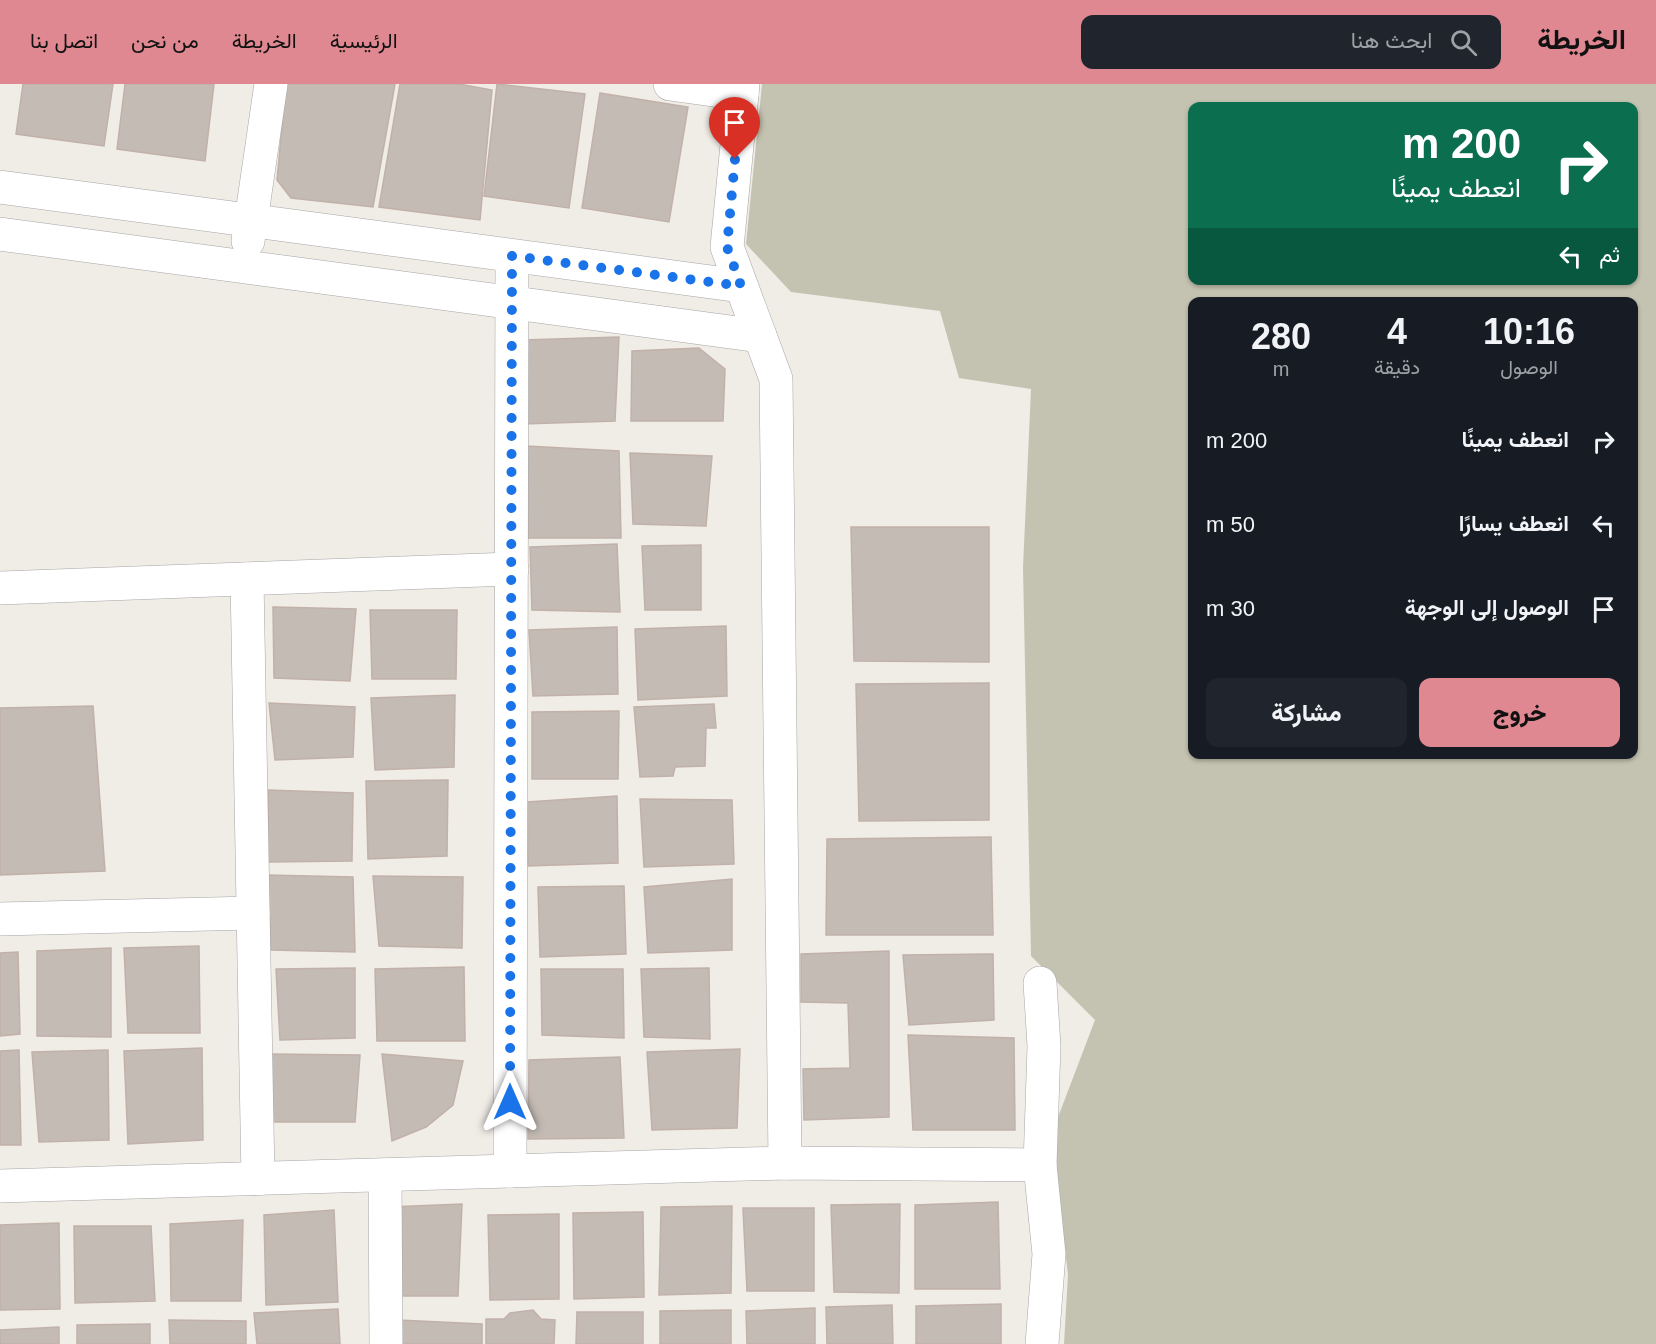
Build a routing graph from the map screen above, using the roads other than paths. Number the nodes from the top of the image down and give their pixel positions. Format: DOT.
graph roads {
  1 [pos="271,84"];
  2 [pos="670,84"];
  3 [pos="742,89"];
  4 [pos="0,187"];
  5 [pos="251,221"];
  6 [pos="0,234"];
  7 [pos="512,256"];
  8 [pos="244,267"];
  9 [pos="741,286"];
  10 [pos="512,302"];
  11 [pos="760,336"];
  12 [pos="512,569"];
  13 [pos="247,579"];
  14 [pos="0,588"];
  15 [pos="253,914"];
  16 [pos="0,919"];
  17 [pos="1040,983"];
  18 [pos="785,1163"];
  19 [pos="1040,1165"];
  20 [pos="510,1171"];
  21 [pos="385,1175"];
  22 [pos="258,1179"];
  23 [pos="0,1186"];
  24 [pos="386,1344"];
  25 [pos="1042,1344"];
  1 -- 5 [label="street"];
  2 -- 3 [label="street"];
  3 -- 9 [label="street"];
  4 -- 5 [label="street"];
  5 -- 7 [label="street"];
  5 -- 8 [label="street"];
  6 -- 8 [label="street"];
  7 -- 9 [label="street"];
  7 -- 10 [label="street"];
  8 -- 10 [label="street"];
  9 -- 11 [label="street"];
  10 -- 11 [label="street"];
  10 -- 12 [label="street"];
  11 -- 18 [label="street"];
  12 -- 13 [label="street"];
  12 -- 20 [label="street"];
  13 -- 14 [label="street"];
  13 -- 15 [label="street"];
  15 -- 16 [label="street"];
  15 -- 22 [label="street"];
  17 -- 19 [label="street"];
  18 -- 19 [label="street"];
  18 -- 20 [label="street"];
  19 -- 25 [label="street"];
  20 -- 21 [label="street"];
  21 -- 22 [label="street"];
  21 -- 24 [label="street"];
  22 -- 23 [label="street"];
}
